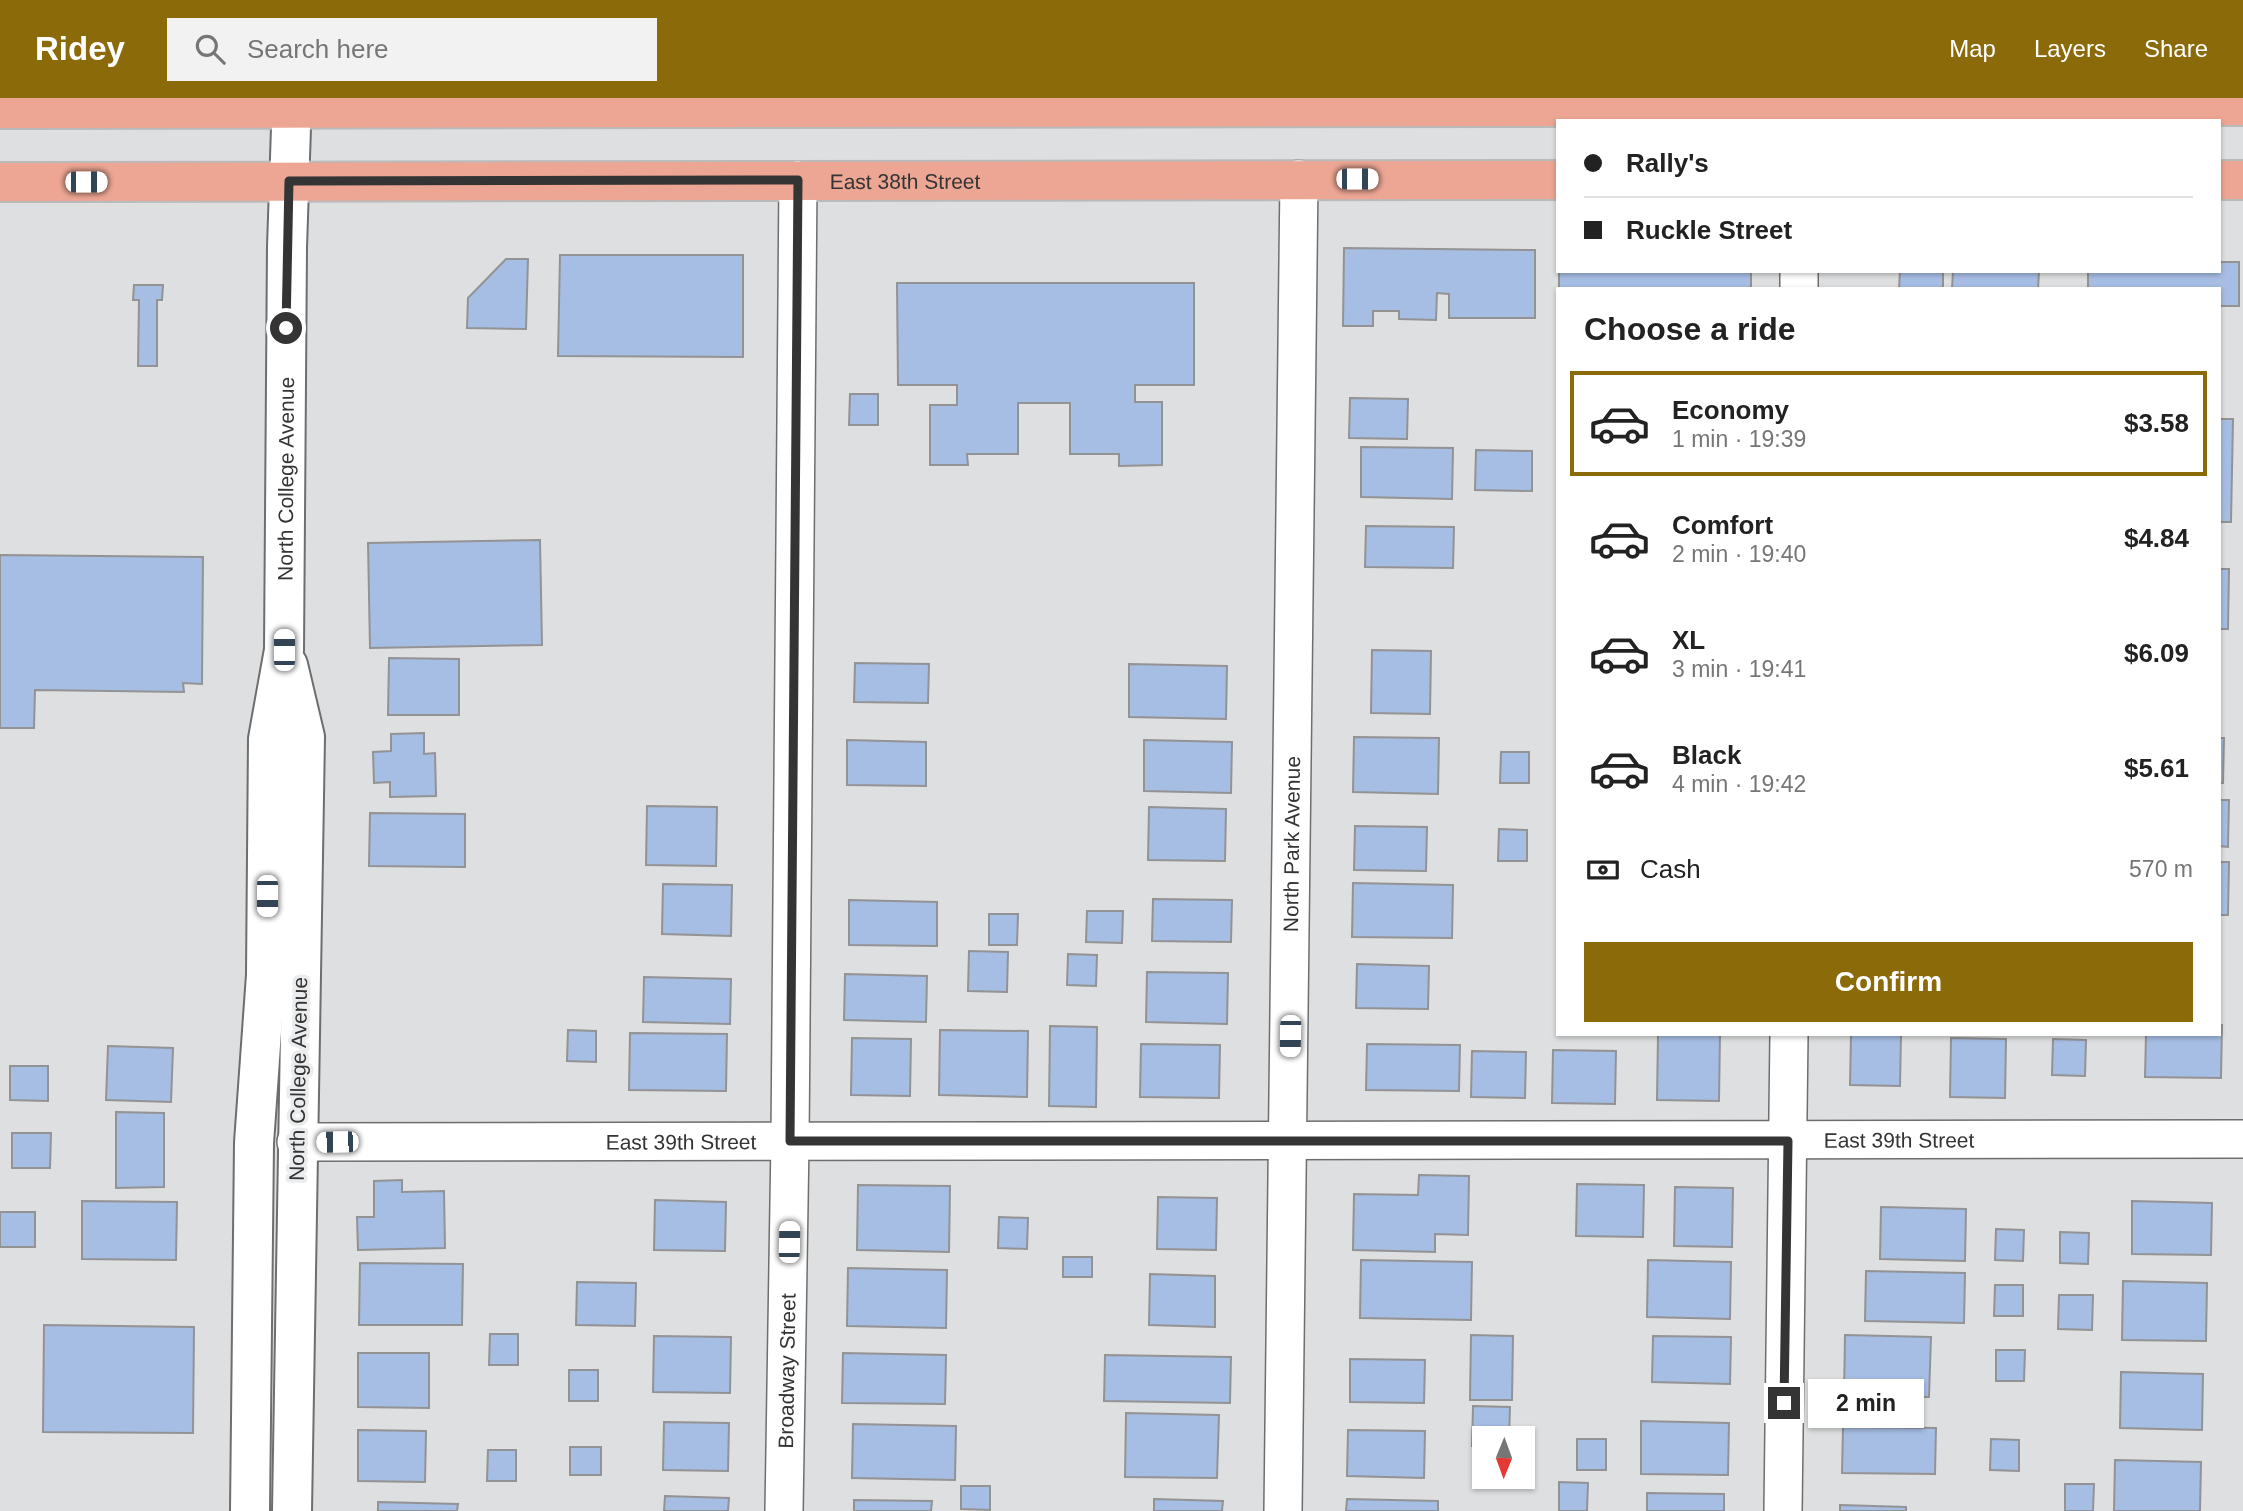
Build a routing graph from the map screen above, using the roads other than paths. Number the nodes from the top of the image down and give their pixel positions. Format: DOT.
graph roads {
  1 [pos="801,102"];
  2 [pos="1299,102"];
  3 [pos="292,103"];
  4 [pos="2243,106"];
  5 [pos="1801,108"];
  6 [pos="0,109"];
  7 [pos="1300,179"];
  8 [pos="798,180"];
  9 [pos="1556,180"];
  10 [pos="2221,180"];
  11 [pos="2243,180"];
  12 [pos="289,181"];
  13 [pos="0,182"];
  14 [pos="284,650"];
  15 [pos="1789,1036"];
  16 [pos="2243,1139"];
  17 [pos="790,1141"];
  18 [pos="1788,1141"];
  19 [pos="296,1142"];
  20 [pos="1288,1142"];
  21 [pos="250,1511"];
  22 [pos="292,1511"];
  23 [pos="784,1511"];
  24 [pos="1283,1511"];
  25 [pos="1783,1511"];
  1 -- 2 [label="main road"];
  1 -- 3 [label="main road"];
  2 -- 5 [label="main road"];
  3 -- 6 [label="main road"];
  3 -- 12 [label="main road, North College Avenue"];
  4 -- 5 [label="main road"];
  7 -- 8 [label="main road, East 38th Street"];
  7 -- 9 [label="main road, East 38th Street"];
  7 -- 20 [label="street, North Park Avenue"];
  8 -- 12 [label="main road, East 38th Street"];
  8 -- 17 [label="street, Broadway Street"];
  10 -- 11 [label="main road"];
  12 -- 13 [label="main road, East 38th Street"];
  12 -- 14 [label="main road, North College Avenue"];
  14 -- 19 [label="main road, North College Avenue"];
  14 -- 21 [label="main road, North College Avenue"];
  15 -- 18 [label="street"];
  16 -- 18 [label="street, East 39th Street"];
  17 -- 19 [label="street, East 39th Street"];
  17 -- 20 [label="street, East 39th Street"];
  17 -- 23 [label="street, Broadway Street"];
  18 -- 20 [label="street, East 39th Street"];
  18 -- 25 [label="street"];
  19 -- 22 [label="main road, North College Avenue"];
  20 -- 24 [label="street, North Park Avenue"];
}
